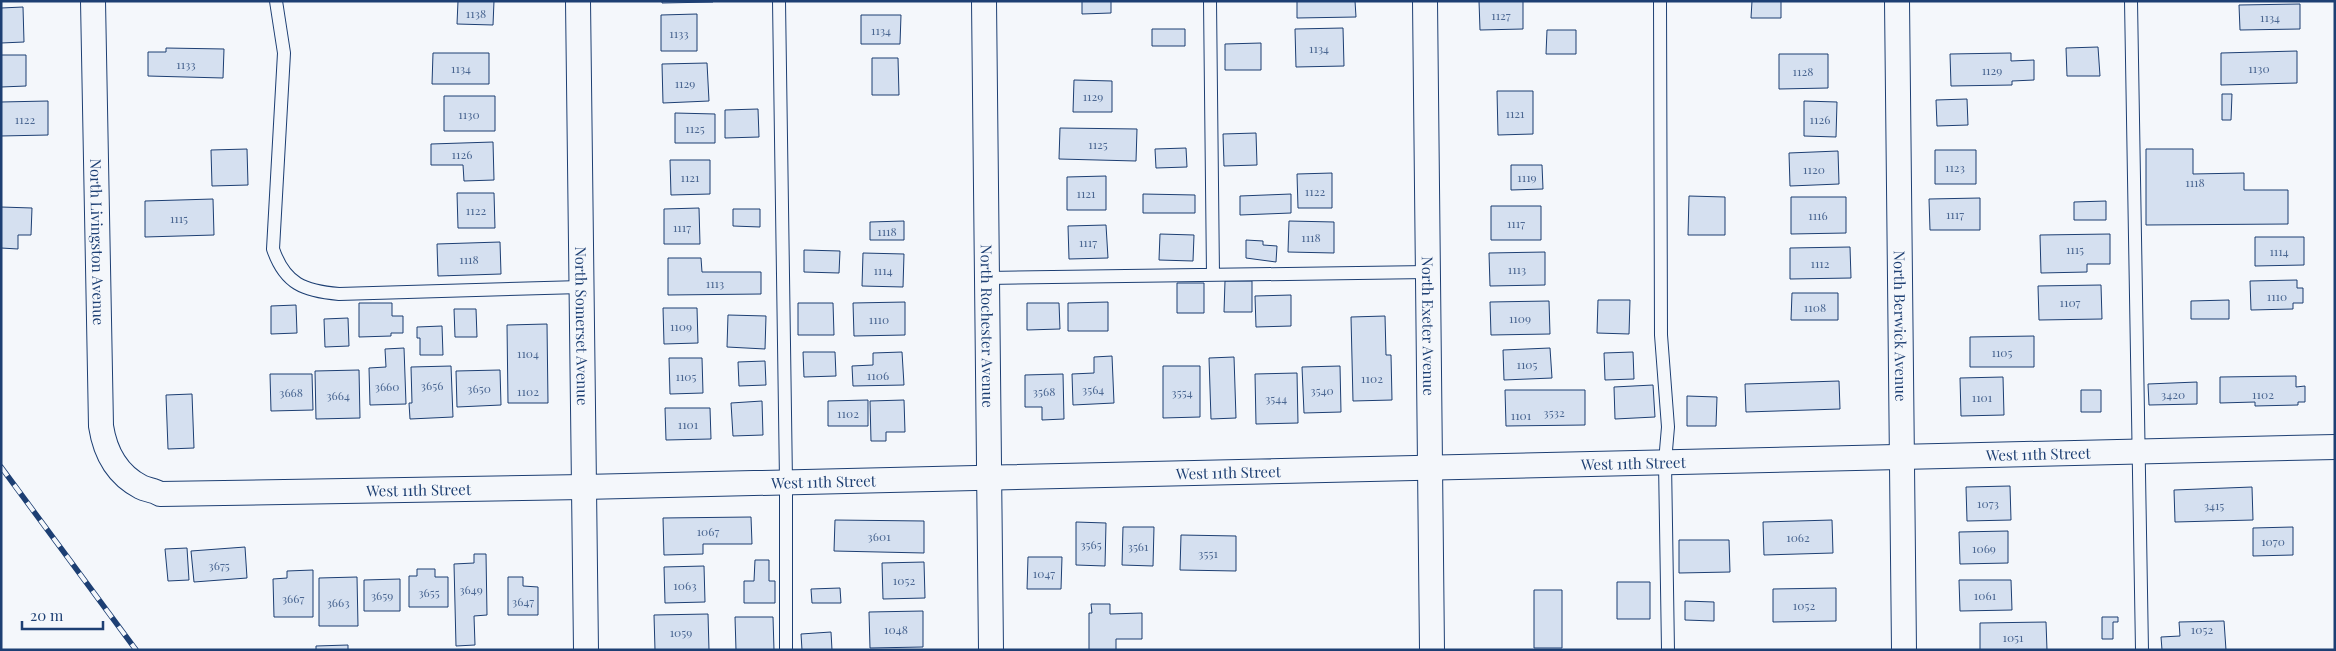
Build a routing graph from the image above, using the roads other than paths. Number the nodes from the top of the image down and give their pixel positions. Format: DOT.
graph roads {
  1 [pos="93,1"];
  2 [pos="276,1"];
  3 [pos="578,1"];
  4 [pos="779,1"];
  5 [pos="984,1"];
  6 [pos="1210,1"];
  7 [pos="1426,1"];
  8 [pos="1660,1"];
  9 [pos="1897,1"];
  10 [pos="2131,1"];
  11 [pos="1428,272"];
  12 [pos="1213,275"];
  13 [pos="987,278"];
  14 [pos="581,287"];
  15 [pos="2335,447"];
  16 [pos="2138,451"];
  17 [pos="1902,456"];
  18 [pos="1665,462"];
  19 [pos="1430,468"];
  20 [pos="989,476"];
  21 [pos="126,477"];
  22 [pos="786,481"];
  23 [pos="583,487"];
  24 [pos="586,650"];
  25 [pos="786,650"];
  26 [pos="991,650"];
  27 [pos="1432,650"];
  28 [pos="1668,650"];
  29 [pos="1904,650"];
  30 [pos="2142,650"];
  1 -- 21 [label="street, North Livingston Avenue"];
  2 -- 14 [label="lane"];
  3 -- 14 [label="street, North Somerset Avenue"];
  4 -- 22 [label="lane"];
  5 -- 13 [label="street, North Rochester Avenue"];
  6 -- 12 [label="lane"];
  7 -- 11 [label="street, North Exeter Avenue"];
  8 -- 18 [label="lane"];
  9 -- 17 [label="street, North Berwick Avenue"];
  10 -- 16 [label="lane"];
  11 -- 12 [label="lane"];
  11 -- 19 [label="street, North Exeter Avenue"];
  12 -- 13 [label="lane"];
  13 -- 20 [label="street, North Rochester Avenue"];
  14 -- 23 [label="street, North Somerset Avenue"];
  15 -- 16 [label="street, West 11th Street"];
  16 -- 17 [label="street, West 11th Street"];
  16 -- 30 [label="lane"];
  17 -- 18 [label="street, West 11th Street"];
  17 -- 29 [label="street, North Berwick Avenue"];
  18 -- 19 [label="street, West 11th Street"];
  18 -- 28 [label="lane"];
  19 -- 20 [label="street, West 11th Street"];
  19 -- 27 [label="street, North Exeter Avenue"];
  20 -- 22 [label="street, West 11th Street"];
  20 -- 26 [label="street, North Rochester Avenue"];
  21 -- 23 [label="street, West 11th Street"];
  22 -- 23 [label="street, West 11th Street"];
  22 -- 25 [label="lane"];
  23 -- 24 [label="street, North Somerset Avenue"];
}
